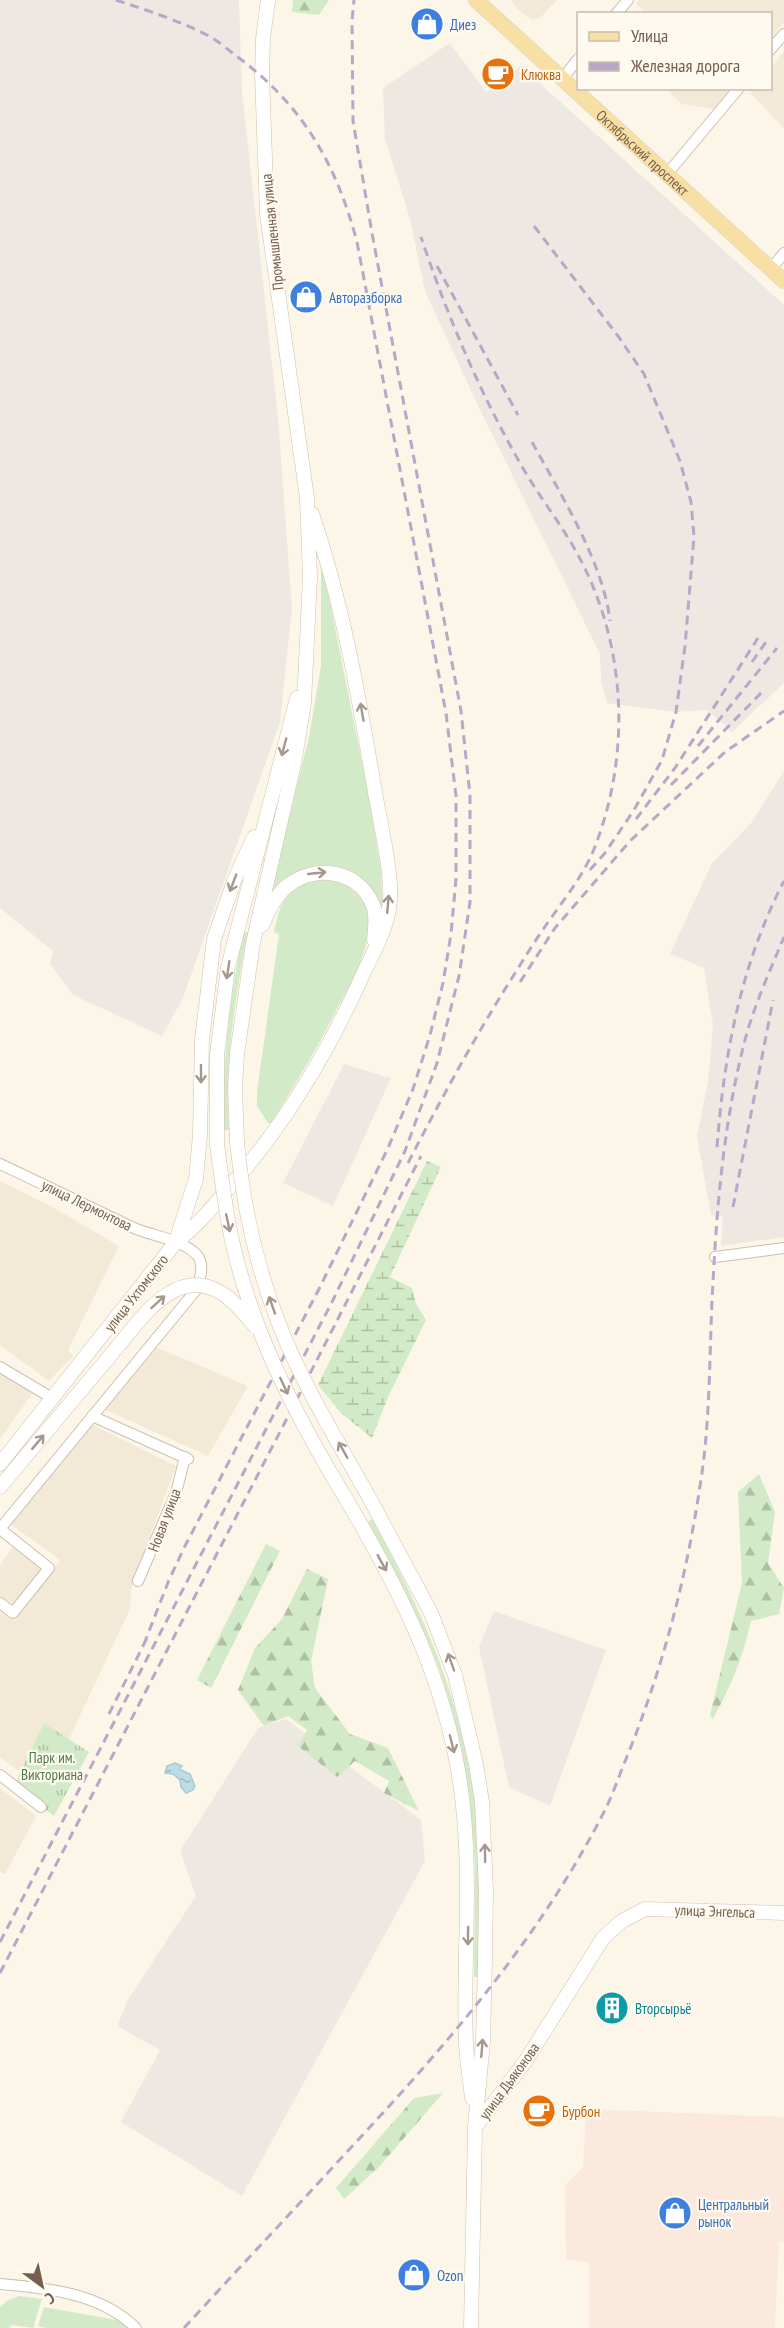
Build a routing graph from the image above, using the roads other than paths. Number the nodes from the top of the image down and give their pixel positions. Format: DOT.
graph roads {
  1 [pos="268,0"];
  2 [pos="476,0"];
  3 [pos="628,0"];
  4 [pos="618,12"];
  5 [pos="784,34"];
  6 [pos="772,49"];
  7 [pos="577,61"];
  8 [pos="563,78"];
  9 [pos="737,90"];
  10 [pos="667,174"];
  11 [pos="784,253"];
  12 [pos="771,269"];
  13 [pos="784,281"];
  14 [pos="307,498"];
  15 [pos="305,670"];
  16 [pos="267,811"];
  17 [pos="253,943"];
  18 [pos="370,959"];
  19 [pos="0,1164"];
  20 [pos="176,1242"];
  21 [pos="784,1248"];
  22 [pos="715,1257"];
  23 [pos="261,1332"];
  24 [pos="0,1367"];
  25 [pos="52,1398"];
  26 [pos="92,1416"];
  27 [pos="0,1464"];
  28 [pos="0,1487"];
  29 [pos="0,1529"];
  30 [pos="138,1581"];
  31 [pos="0,1603"];
  32 [pos="0,1775"];
  33 [pos="41,1807"];
  34 [pos="645,1909"];
  35 [pos="784,1914"];
  36 [pos="475,2127"];
  37 [pos="0,2284"];
  38 [pos="136,2328"];
  39 [pos="471,2328"];
  1 -- 14 [label="main road, Промышленная улица"];
  2 -- 8 [label="main road, Октябрьский проспект"];
  3 -- 4 [label="street"];
  5 -- 6 [label="street"];
  7 -- 8 [label="street"];
  8 -- 10 [label="main road, Октябрьский проспект"];
  9 -- 10 [label="street"];
  10 -- 12 [label="main road, Октябрьский проспект"];
  11 -- 12 [label="street"];
  12 -- 13 [label="main road, Октябрьский проспект"];
  14 -- 15 [label="main road"];
  18 -- 14 [label="main road, one-way"];
  15 -- 16 [label="main road, one-way"];
  15 -- 17 [label="main road"];
  16 -- 20 [label="main road, one-way"];
  16 -- 23 [label="main road, one-way, bridge"];
  17 -- 18 [label="main road, one-way"];
  36 -- 17 [label="main road, one-way, bridge"];
  18 -- 20 [label="main road, улица Ухтомского"];
  19 -- 20 [label="street, улица Лермонтова"];
  20 -- 25 [label="main road, улица Ухтомского"];
  20 -- 26 [label="street, улица Лермонтова"];
  21 -- 22 [label="street"];
  28 -- 23 [label="main road, one-way, bridge"];
  23 -- 36 [label="main road, one-way, bridge"];
  24 -- 25 [label="street"];
  25 -- 27 [label="main road, улица Ухтомского"];
  26 -- 29 [label="street"];
  26 -- 30 [label="street, Новая улица"];
  29 -- 31 [label="street"];
  32 -- 33 [label="street"];
  34 -- 35 [label="main road, улица Энгельса"];
  34 -- 36 [label="main road, улица Дьяконова"];
  36 -- 39 [label="main road, улица Дьяконова"];
  37 -- 38 [label="street"];
}
